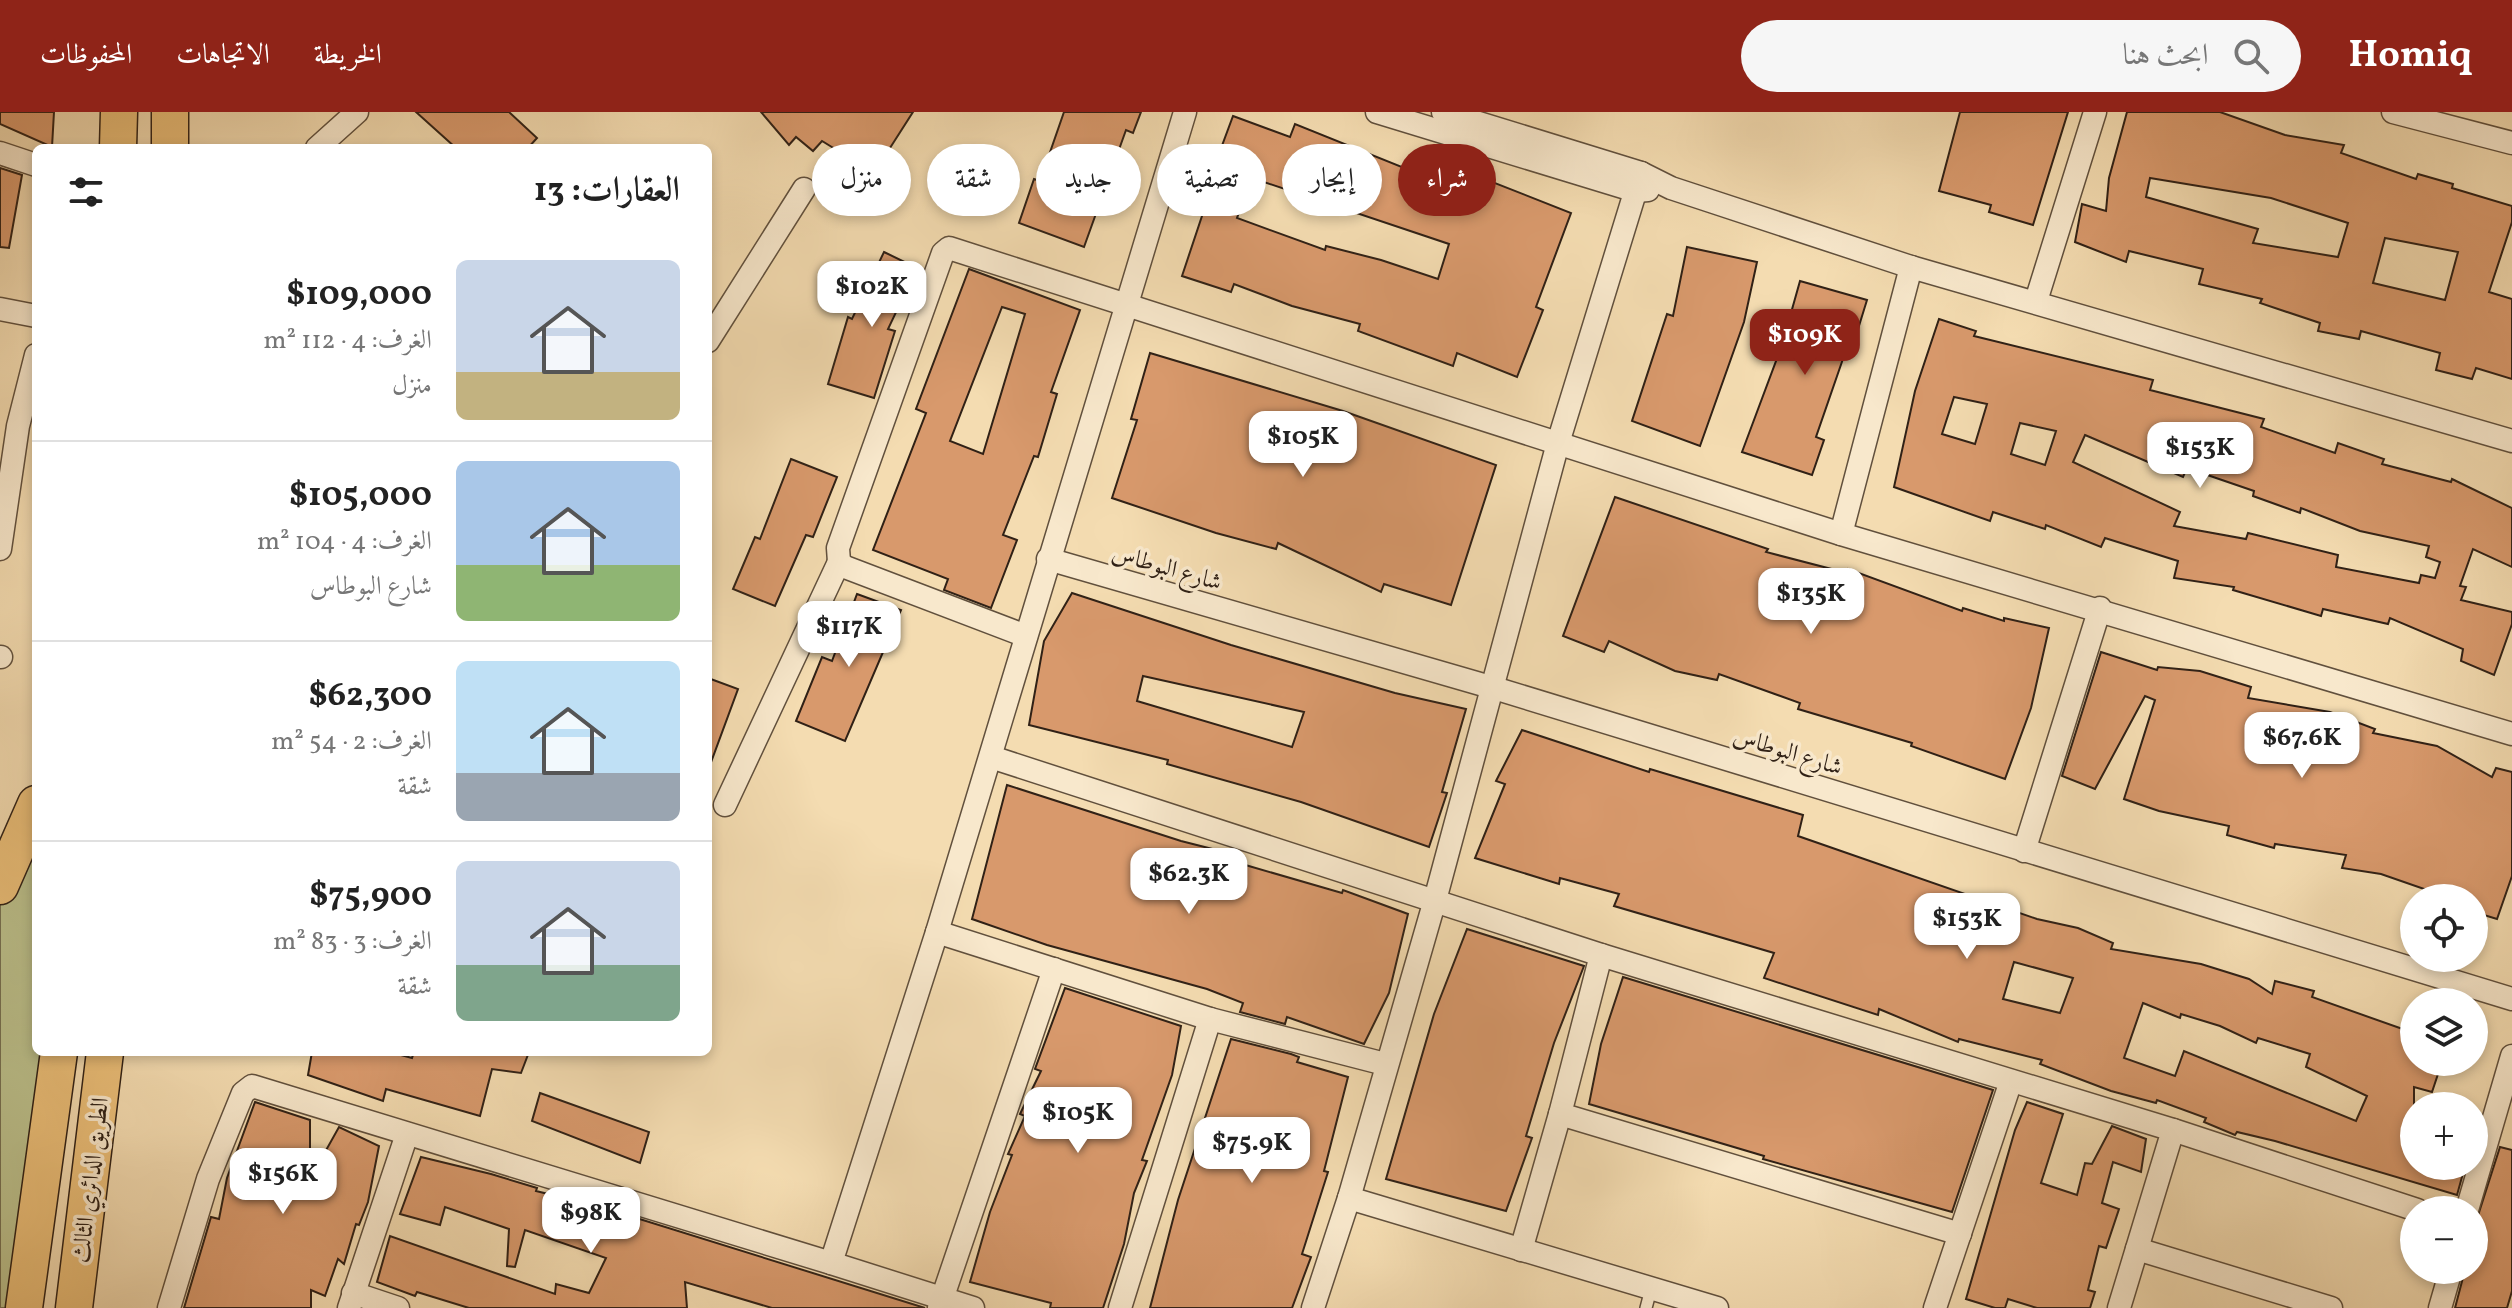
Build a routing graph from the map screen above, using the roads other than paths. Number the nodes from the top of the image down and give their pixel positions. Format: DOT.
graph roads {
  1 [pos="119,112"];
  2 [pos="170,112"];
  3 [pos="357,112"];
  4 [pos="1185,112"];
  5 [pos="1377,112"];
  6 [pos="1443,112"];
  7 [pos="2095,112"];
  8 [pos="2393,112"];
  9 [pos="2512,143"];
  10 [pos="118,144"];
  11 [pos="170,144"];
  12 [pos="321,144"];
  13 [pos="0,153"];
  14 [pos="32,164"];
  15 [pos="1638,182"];
  16 [pos="804,189"];
  17 [pos="1911,267"];
  18 [pos="2036,301"];
  19 [pos="1127,305"];
  20 [pos="0,309"];
  21 [pos="32,315"];
  22 [pos="712,335"];
  23 [pos="32,370"];
  24 [pos="2512,441"];
  25 [pos="1558,443"];
  26 [pos="5,476"];
  27 [pos="1841,534"];
  28 [pos="0,549"];
  29 [pos="1048,559"];
  30 [pos="839,562"];
  31 [pos="2100,608"];
  32 [pos="1026,636"];
  33 [pos="1494,688"];
  34 [pos="2512,734"];
  35 [pos="991,757"];
  36 [pos="725,805"];
  37 [pos="32,813"];
  38 [pos="2024,851"];
  39 [pos="0,886"];
  40 [pos="1435,900"];
  41 [pos="937,932"];
  42 [pos="1601,955"];
  43 [pos="1054,969"];
  44 [pos="2512,999"];
  45 [pos="1210,1019"];
  46 [pos="58,1056"];
  47 [pos="105,1056"];
  48 [pos="2512,1056"];
  49 [pos="1385,1064"];
  50 [pos="2011,1081"];
  51 [pos="1560,1114"];
  52 [pos="2173,1130"];
  53 [pos="407,1134"];
  54 [pos="2471,1196"];
  55 [pos="1349,1198"];
  56 [pos="2400,1204"];
  57 [pos="1960,1234"];
  58 [pos="2137,1249"];
  59 [pos="1521,1250"];
  60 [pos="831,1263"];
  61 [pos="2447,1284"];
  62 [pos="1649,1298"];
  63 [pos="351,1301"];
  64 [pos="2297,1303"];
  65 [pos="941,1304"];
  66 [pos="24,1308"];
  67 [pos="74,1308"];
  68 [pos="169,1308"];
  69 [pos="398,1308"];
  70 [pos="973,1308"];
  71 [pos="1120,1308"];
  72 [pos="1313,1308"];
  73 [pos="1717,1308"];
  74 [pos="1935,1308"];
  75 [pos="2119,1308"];
  76 [pos="2331,1308"];
  77 [pos="2440,1308"];
  1 -- 10 [label="highway"];
  2 -- 11 [label="highway"];
  3 -- 12 [label="street"];
  4 -- 19 [label="street"];
  5 -- 15 [label="street"];
  6 -- 15 [label="street"];
  7 -- 18 [label="street"];
  8 -- 9 [label="street"];
  13 -- 14 [label="street"];
  15 -- 17 [label="street"];
  15 -- 25 [label="street"];
  16 -- 22 [label="street"];
  17 -- 18 [label="street"];
  17 -- 27 [label="street"];
  18 -- 24 [label="street"];
  19 -- 25 [label="street"];
  19 -- 29 [label="street"];
  19 -- 30 [label="street"];
  20 -- 21 [label="street"];
  23 -- 26 [label="street"];
  25 -- 27 [label="street"];
  25 -- 33 [label="street"];
  26 -- 28 [label="street"];
  27 -- 31 [label="street"];
  29 -- 32 [label="street"];
  29 -- 33 [label="street, شارع البوطاس"];
  30 -- 32 [label="street"];
  30 -- 36 [label="street"];
  31 -- 34 [label="street"];
  31 -- 38 [label="street"];
  32 -- 35 [label="street"];
  33 -- 38 [label="street, شارع البوطاس"];
  33 -- 40 [label="street"];
  35 -- 40 [label="street"];
  35 -- 41 [label="street"];
  37 -- 39 [label="highway"];
  38 -- 44 [label="street, شارع البوطاس"];
  40 -- 42 [label="street"];
  40 -- 49 [label="street"];
  41 -- 43 [label="street"];
  41 -- 60 [label="street"];
  42 -- 50 [label="street"];
  42 -- 51 [label="street"];
  43 -- 45 [label="street"];
  43 -- 65 [label="street"];
  45 -- 49 [label="street"];
  45 -- 71 [label="street"];
  46 -- 66 [label="highway, الطريق الدائري الثالث"];
  47 -- 67 [label="highway, الطريق الدائري الثالث"];
  48 -- 54 [label="street"];
  49 -- 55 [label="street"];
  50 -- 52 [label="street"];
  50 -- 57 [label="street"];
  51 -- 57 [label="street"];
  51 -- 59 [label="street"];
  52 -- 56 [label="street"];
  52 -- 58 [label="street"];
  53 -- 60 [label="street"];
  53 -- 63 [label="street"];
  53 -- 68 [label="street"];
  55 -- 59 [label="street"];
  55 -- 72 [label="street"];
  57 -- 74 [label="street"];
  58 -- 64 [label="street"];
  58 -- 75 [label="street"];
  59 -- 62 [label="street"];
  60 -- 65 [label="street"];
  61 -- 77 [label="street"];
  62 -- 73 [label="street"];
  63 -- 69 [label="street"];
  64 -- 76 [label="street"];
  65 -- 70 [label="street"];
}
